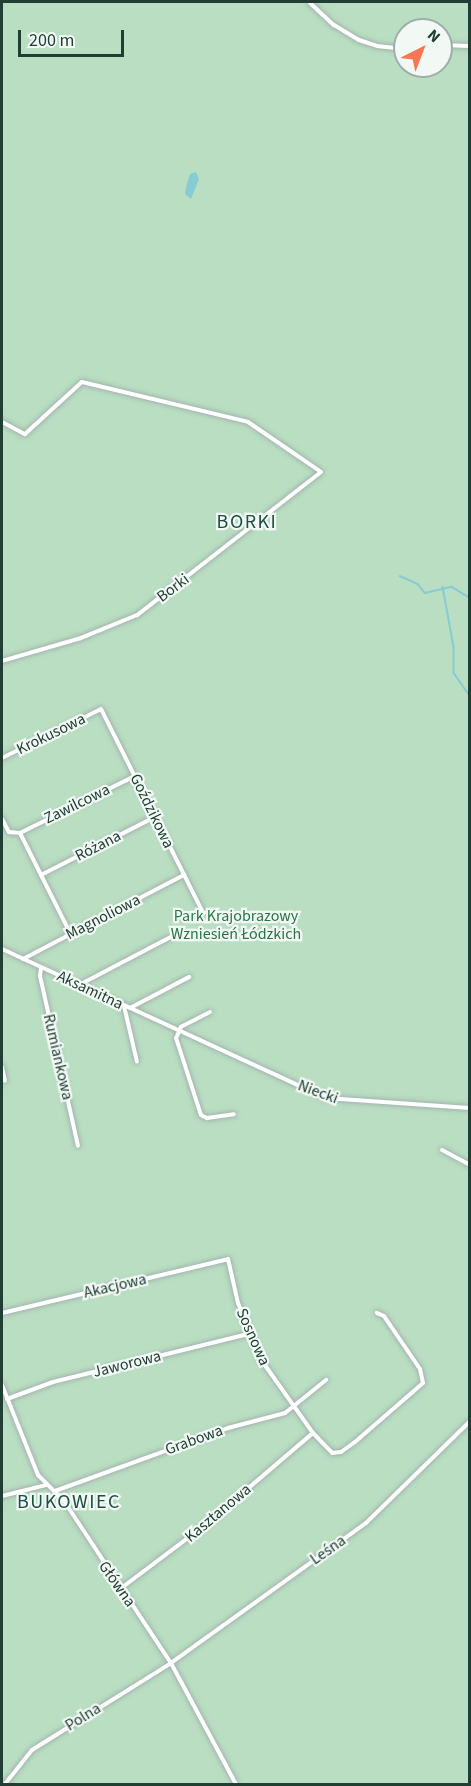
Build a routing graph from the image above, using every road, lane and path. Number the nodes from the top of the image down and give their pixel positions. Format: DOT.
graph roads {
  1 [pos="309,2"];
  2 [pos="453,45"];
  3 [pos="470,46"];
  4 [pos="393,48"];
  5 [pos="2,422"];
  6 [pos="2,661"];
  7 [pos="101,709"];
  8 [pos="2,758"];
  9 [pos="135,776"];
  10 [pos="155,817"];
  11 [pos="2,819"];
  12 [pos="20,833"];
  13 [pos="41,875"];
  14 [pos="184,875"];
  15 [pos="203,913"];
  16 [pos="70,933"];
  17 [pos="171,937"];
  18 [pos="2,949"];
  19 [pos="22,959"];
  20 [pos="42,968"];
  21 [pos="189,976"];
  22 [pos="79,985"];
  23 [pos="124,1006"];
  24 [pos="130,1008"];
  25 [pos="210,1012"];
  26 [pos="178,1030"];
  27 [pos="137,1062"];
  28 [pos="2,1067"];
  29 [pos="5,1081"];
  30 [pos="470,1108"];
  31 [pos="234,1114"];
  32 [pos="78,1146"];
  33 [pos="442,1150"];
  34 [pos="470,1165"];
  35 [pos="228,1259"];
  36 [pos="2,1313"];
  37 [pos="377,1313"];
  38 [pos="249,1334"];
  39 [pos="326,1380"];
  40 [pos="2,1385"];
  41 [pos="7,1399"];
  42 [pos="294,1407"];
  43 [pos="470,1421"];
  44 [pos="314,1434"];
  45 [pos="46,1485"];
  46 [pos="55,1491"];
  47 [pos="2,1496"];
  48 [pos="120,1589"];
  49 [pos="171,1662"];
  50 [pos="5,1785"];
  51 [pos="236,1785"];
  1 -- 4 [label="street"];
  2 -- 3 [label="street"];
  5 -- 6 [label="street, Borki"];
  7 -- 8 [label="street, Krokusowa"];
  7 -- 9 [label="street, Goździkowa"];
  9 -- 10 [label="street, Goździkowa"];
  9 -- 12 [label="street, Zawilcowa"];
  10 -- 13 [label="street, Różana"];
  10 -- 14 [label="street, Goździkowa"];
  11 -- 12 [label="street"];
  12 -- 13 [label="street"];
  13 -- 16 [label="street"];
  14 -- 15 [label="street, Goździkowa"];
  14 -- 16 [label="street, Magnoliowa"];
  16 -- 19 [label="street, Magnoliowa"];
  17 -- 22 [label="street"];
  18 -- 19 [label="street, Aksamitna"];
  19 -- 20 [label="street, Aksamitna"];
  20 -- 22 [label="street, Aksamitna"];
  20 -- 32 [label="street, Rumiankowa"];
  21 -- 24 [label="street"];
  22 -- 23 [label="street, Aksamitna"];
  23 -- 24 [label="street, Aksamitna"];
  23 -- 27 [label="street"];
  24 -- 26 [label="street, Aksamitna"];
  25 -- 26 [label="street"];
  26 -- 30 [label="street, Niecki"];
  26 -- 31 [label="street"];
  28 -- 29 [label="street"];
  33 -- 34 [label="street"];
  35 -- 36 [label="street, Akacjowa"];
  35 -- 38 [label="street, Sosnowa"];
  37 -- 44 [label="street"];
  38 -- 41 [label="street, Jaworowa"];
  38 -- 42 [label="street, Sosnowa"];
  39 -- 42 [label="street, Grabowa"];
  40 -- 41 [label="street"];
  41 -- 45 [label="street"];
  42 -- 44 [label="street"];
  42 -- 46 [label="street, Grabowa"];
  43 -- 49 [label="street, Leśna"];
  44 -- 48 [label="street, Kasztanowa"];
  45 -- 46 [label="street, Główna"];
  45 -- 47 [label="street"];
  46 -- 48 [label="street, Główna"];
  48 -- 49 [label="street, Główna"];
  49 -- 50 [label="street, Polna"];
  49 -- 51 [label="street, Główna"];
}
